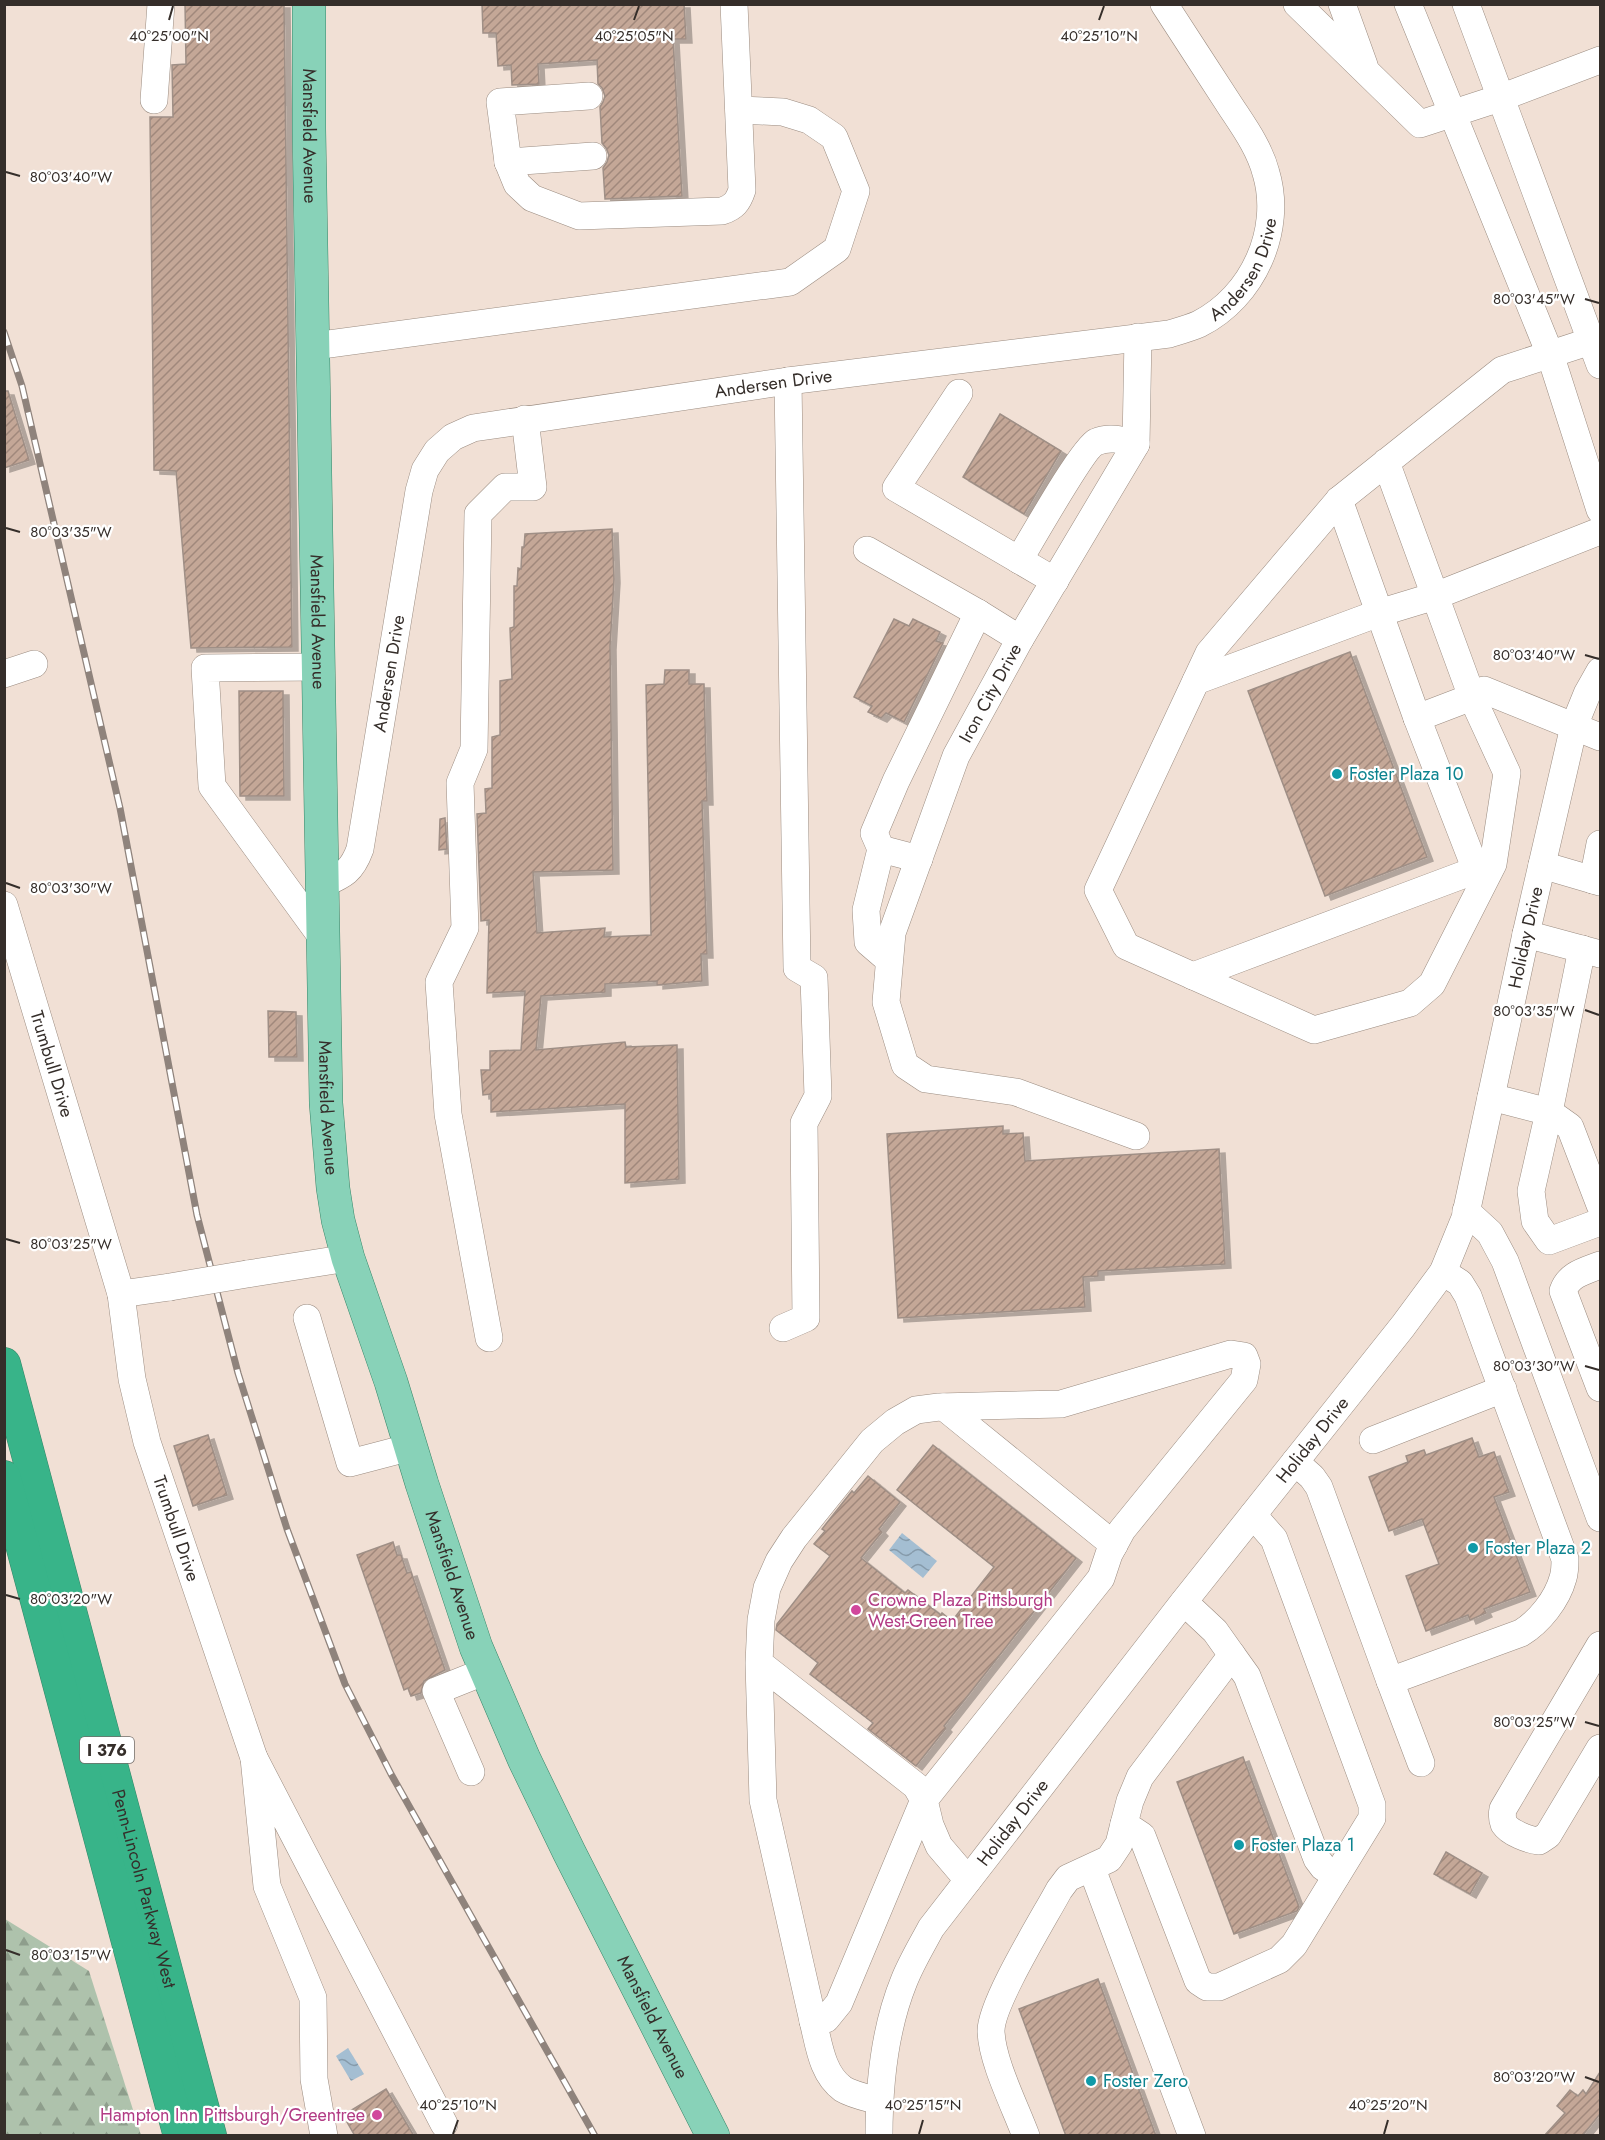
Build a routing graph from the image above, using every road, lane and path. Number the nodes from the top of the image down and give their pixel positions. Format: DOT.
graph roads {
  1 [pos="160,4"];
  2 [pos="309,4"];
  3 [pos="734,4"];
  4 [pos="1164,4"];
  5 [pos="1297,4"];
  6 [pos="1342,4"];
  7 [pos="1408,4"];
  8 [pos="1466,4"];
  9 [pos="1600,60"];
  10 [pos="1366,71"];
  11 [pos="589,96"];
  12 [pos="1500,98"];
  13 [pos="154,100"];
  14 [pos="739,110"];
  15 [pos="1452,113"];
  16 [pos="592,156"];
  17 [pos="508,162"];
  18 [pos="1138,337"];
  19 [pos="314,346"];
  20 [pos="1596,353"];
  21 [pos="1550,354"];
  22 [pos="788,381"];
  23 [pos="959,393"];
  24 [pos="525,419"];
  25 [pos="1136,444"];
  26 [pos="1386,462"];
  27 [pos="1339,500"];
  28 [pos="1600,510"];
  29 [pos="1600,531"];
  30 [pos="867,550"];
  31 [pos="1019,560"];
  32 [pos="1055,581"];
  33 [pos="1435,596"];
  34 [pos="978,613"];
  35 [pos="1379,613"];
  36 [pos="1020,639"];
  37 [pos="34,664"];
  38 [pos="319,666"];
  39 [pos="1600,671"];
  40 [pos="4,674"];
  41 [pos="1196,681"];
  42 [pos="1472,697"];
  43 [pos="1417,718"];
  44 [pos="1574,726"];
  45 [pos="1600,737"];
  46 [pos="1600,844"];
  47 [pos="881,849"];
  48 [pos="919,859"];
  49 [pos="1542,865"];
  50 [pos="1484,867"];
  51 [pos="1597,881"];
  52 [pos="323,884"];
  53 [pos="4,905"];
  54 [pos="1526,934"];
  55 [pos="324,940"];
  56 [pos="1591,952"];
  57 [pos="890,960"];
  58 [pos="1193,976"];
  59 [pos="1491,1097"];
  60 [pos="1550,1112"];
  61 [pos="1136,1136"];
  62 [pos="1600,1204"];
  63 [pos="1466,1211"];
  64 [pos="1600,1222"];
  65 [pos="348,1258"];
  66 [pos="1600,1265"];
  67 [pos="1443,1272"];
  68 [pos="121,1294"];
  69 [pos="307,1318"];
  70 [pos="783,1328"];
  71 [pos="489,1338"];
  72 [pos="4,1364"];
  73 [pos="1600,1388"];
  74 [pos="1503,1389"];
  75 [pos="944,1407"];
  76 [pos="1372,1440"];
  77 [pos="411,1447"];
  78 [pos="1295,1462"];
  79 [pos="4,1477"];
  80 [pos="1253,1515"];
  81 [pos="1600,1518"];
  82 [pos="1114,1545"];
  83 [pos="1184,1602"];
  84 [pos="1600,1645"];
  85 [pos="1232,1655"];
  86 [pos="759,1663"];
  87 [pos="486,1671"];
  88 [pos="1390,1681"];
  89 [pos="1600,1748"];
  90 [pos="254,1758"];
  91 [pos="1421,1763"];
  92 [pos="471,1772"];
  93 [pos="924,1800"];
  94 [pos="1124,1824"];
  95 [pos="1092,1869"];
  96 [pos="1336,1876"];
  97 [pos="968,1880"];
  98 [pos="813,2021"];
  99 [pos="879,2101"];
  100 [pos="444,2124"];
  101 [pos="180,2136"];
  102 [pos="210,2136"];
  103 [pos="324,2136"];
  104 [pos="713,2136"];
  105 [pos="879,2136"];
  106 [pos="1026,2136"];
  107 [pos="1192,2136"];
  1 -- 13 [label="street"];
  2 -- 19 [label="main road, Mansfield Avenue"];
  3 -- 14 [label="street"];
  4 -- 18 [label="street, Andersen Drive"];
  5 -- 10 [label="street"];
  6 -- 10 [label="street"];
  7 -- 15 [label="street"];
  8 -- 12 [label="street"];
  9 -- 12 [label="street"];
  10 -- 15 [label="street"];
  11 -- 17 [label="street"];
  12 -- 15 [label="street"];
  12 -- 20 [label="street"];
  14 -- 17 [label="street"];
  14 -- 19 [label="street"];
  15 -- 21 [label="street"];
  16 -- 17 [label="street"];
  18 -- 22 [label="street, Andersen Drive"];
  18 -- 25 [label="street, Iron City Drive"];
  19 -- 38 [label="main road, Mansfield Avenue"];
  20 -- 21 [label="street"];
  21 -- 26 [label="street"];
  21 -- 28 [label="street"];
  22 -- 24 [label="street, Andersen Drive"];
  22 -- 70 [label="street"];
  23 -- 31 [label="street"];
  24 -- 52 [label="street, Andersen Drive"];
  24 -- 71 [label="street"];
  25 -- 31 [label="street"];
  25 -- 32 [label="street, Iron City Drive"];
  26 -- 27 [label="street"];
  26 -- 33 [label="street"];
  27 -- 35 [label="street"];
  27 -- 41 [label="street"];
  29 -- 33 [label="street"];
  30 -- 34 [label="street"];
  31 -- 32 [label="street"];
  32 -- 36 [label="street, Iron City Drive"];
  33 -- 35 [label="street"];
  33 -- 42 [label="street"];
  34 -- 36 [label="street"];
  34 -- 47 [label="street"];
  35 -- 41 [label="street"];
  35 -- 43 [label="street"];
  36 -- 48 [label="street, Iron City Drive"];
  37 -- 40 [label="street"];
  38 -- 52 [label="main road, Mansfield Avenue"];
  38 -- 55 [label="street"];
  39 -- 44 [label="street, Holiday Drive"];
  41 -- 58 [label="street"];
  42 -- 43 [label="street"];
  42 -- 44 [label="street"];
  42 -- 50 [label="street"];
  43 -- 50 [label="street"];
  44 -- 45 [label="street"];
  44 -- 49 [label="street, Holiday Drive"];
  46 -- 51 [label="street"];
  47 -- 48 [label="street"];
  47 -- 57 [label="street"];
  48 -- 57 [label="street, Iron City Drive"];
  49 -- 51 [label="street"];
  49 -- 54 [label="street, Holiday Drive"];
  50 -- 58 [label="street"];
  50 -- 58 [label="street"];
  52 -- 55 [label="main road, Mansfield Avenue"];
  53 -- 68 [label="street, Trumbull Drive"];
  54 -- 56 [label="street"];
  54 -- 59 [label="street, Holiday Drive"];
  55 -- 65 [label="main road, Mansfield Avenue"];
  56 -- 60 [label="street"];
  57 -- 61 [label="street, Iron City Drive"];
  59 -- 60 [label="street"];
  59 -- 63 [label="street, Holiday Drive"];
  60 -- 62 [label="street"];
  60 -- 64 [label="street"];
  63 -- 67 [label="street, Holiday Drive"];
  63 -- 81 [label="street"];
  65 -- 68 [label="street, bridge"];
  65 -- 77 [label="main road, Mansfield Avenue"];
  66 -- 73 [label="street"];
  67 -- 74 [label="street"];
  67 -- 78 [label="street, Holiday Drive"];
  68 -- 90 [label="street, Trumbull Drive"];
  69 -- 77 [label="street"];
  72 -- 102 [label="highway, Penn-Lincoln Parkway West / I 376"];
  74 -- 76 [label="street"];
  74 -- 88 [label="street"];
  75 -- 82 [label="street"];
  75 -- 82 [label="street"];
  75 -- 86 [label="street"];
  77 -- 87 [label="main road, Mansfield Avenue"];
  78 -- 80 [label="street, Holiday Drive"];
  78 -- 88 [label="street"];
  79 -- 101 [label="highway, Penn-Lincoln Parkway West / I 376"];
  80 -- 83 [label="street, Holiday Drive"];
  80 -- 96 [label="street"];
  82 -- 93 [label="street"];
  83 -- 85 [label="street"];
  83 -- 97 [label="street, Holiday Drive"];
  84 -- 89 [label="street"];
  85 -- 94 [label="street"];
  85 -- 96 [label="street"];
  86 -- 93 [label="street"];
  86 -- 98 [label="street"];
  87 -- 92 [label="street"];
  87 -- 104 [label="main road, Mansfield Avenue"];
  88 -- 91 [label="street"];
  90 -- 100 [label="street"];
  90 -- 103 [label="street"];
  93 -- 97 [label="street"];
  93 -- 98 [label="street"];
  94 -- 95 [label="street"];
  94 -- 96 [label="street"];
  95 -- 106 [label="street"];
  95 -- 107 [label="street"];
  97 -- 99 [label="street, Holiday Drive"];
  98 -- 99 [label="street"];
  99 -- 105 [label="street, Holiday Drive"];
}
